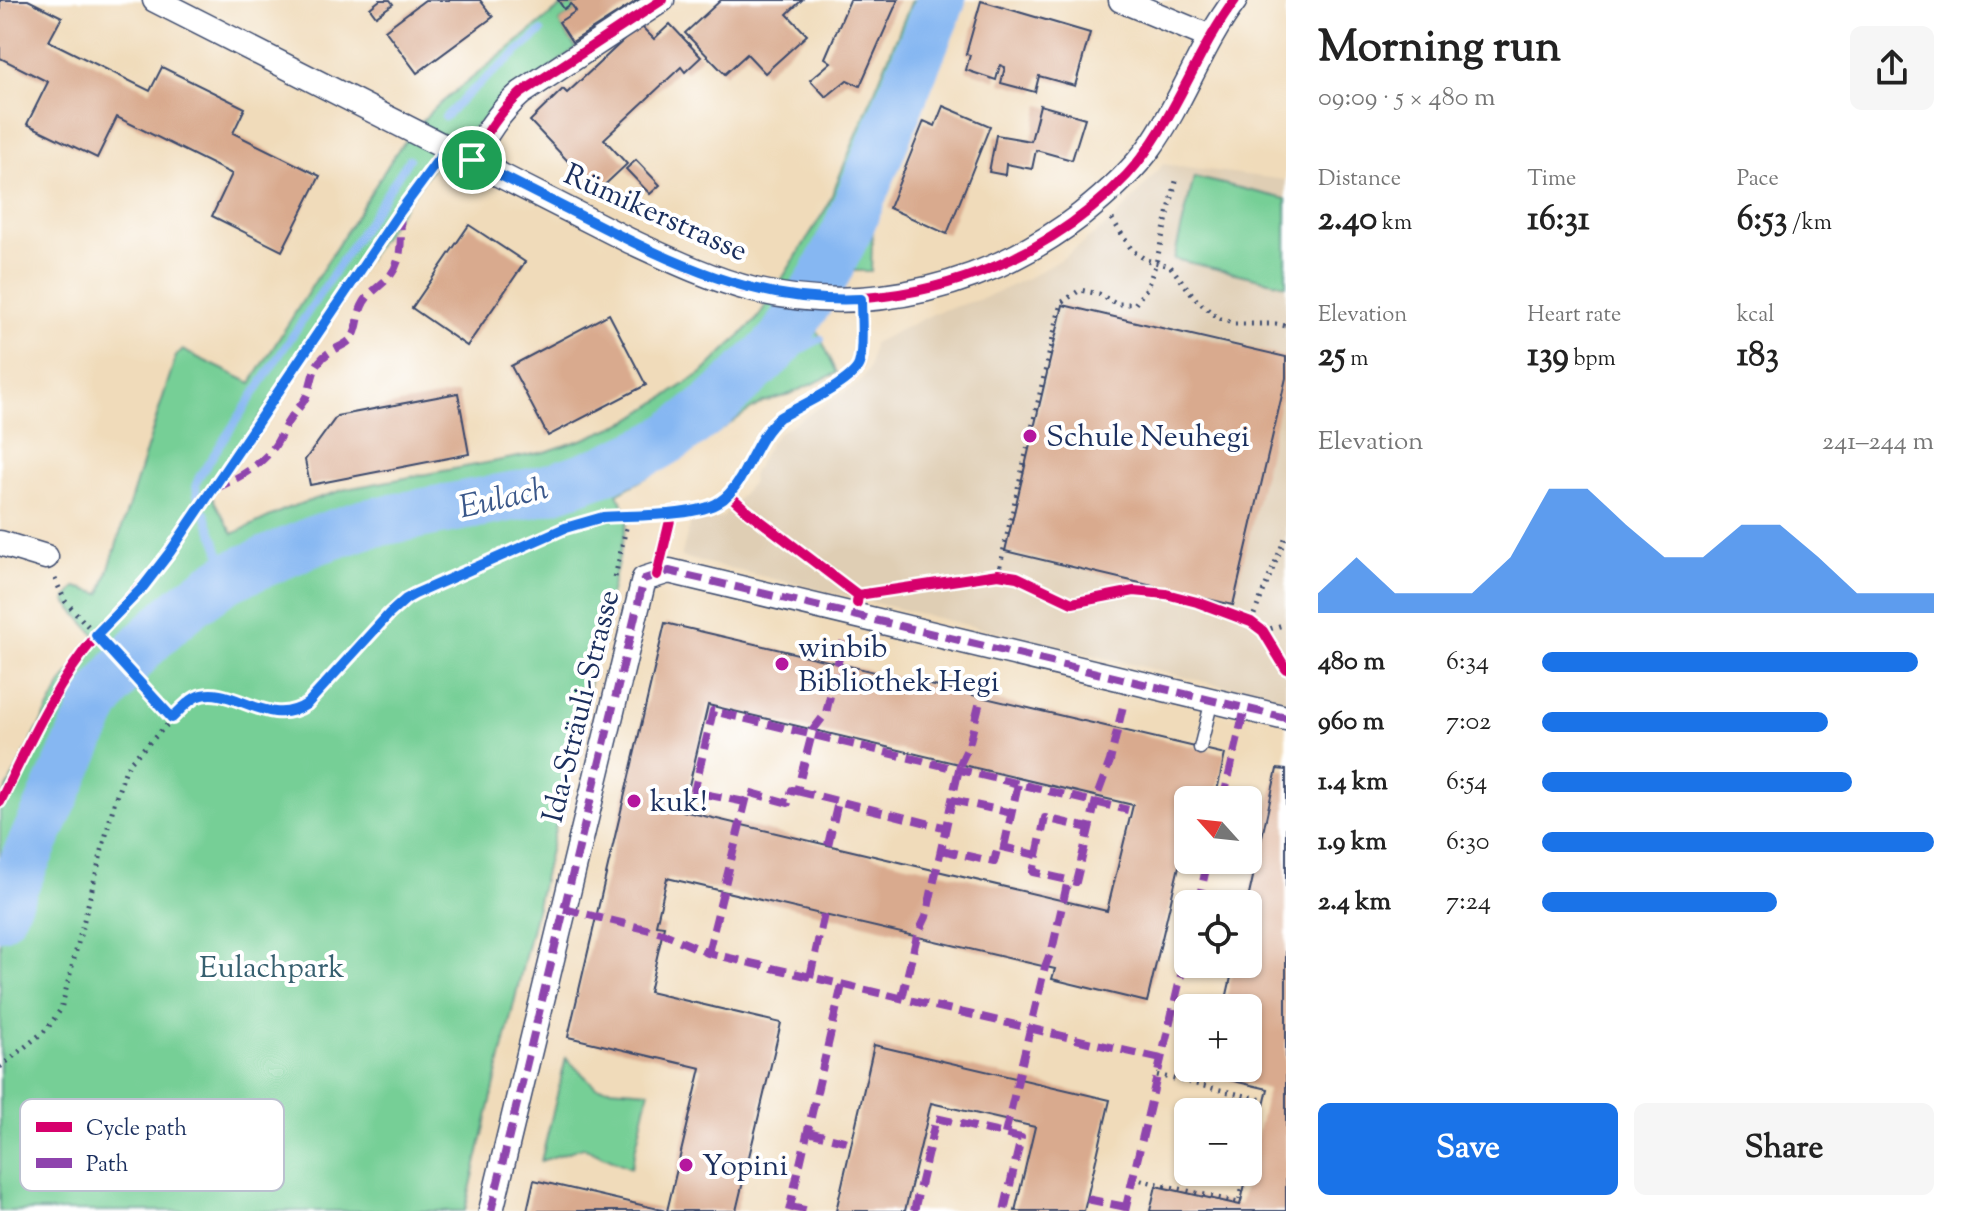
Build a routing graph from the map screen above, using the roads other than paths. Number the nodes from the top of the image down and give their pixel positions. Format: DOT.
graph roads {
  1 [pos="662,0"];
  2 [pos="1121,0"];
  3 [pos="1235,0"];
  4 [pos="164,2"];
  5 [pos="1210,37"];
  6 [pos="472,160"];
  7 [pos="0,543"];
  8 [pos="46,557"];
  9 [pos="1212,700"];
  10 [pos="1286,718"];
  11 [pos="1200,748"];
  12 [pos="491,1211"];
  1 -- 6 [label="street"];
  2 -- 5 [label="street"];
  3 -- 5 [label="street, Rümikerstrasse"];
  4 -- 6 [label="street, Rümikerstrasse"];
  5 -- 6 [label="street, Rümikerstrasse"];
  7 -- 8 [label="street"];
  9 -- 10 [label="street, Ida-Sträuli-Strasse"];
  9 -- 11 [label="lane"];
  9 -- 12 [label="street, Ida-Sträuli-Strasse"];
}
